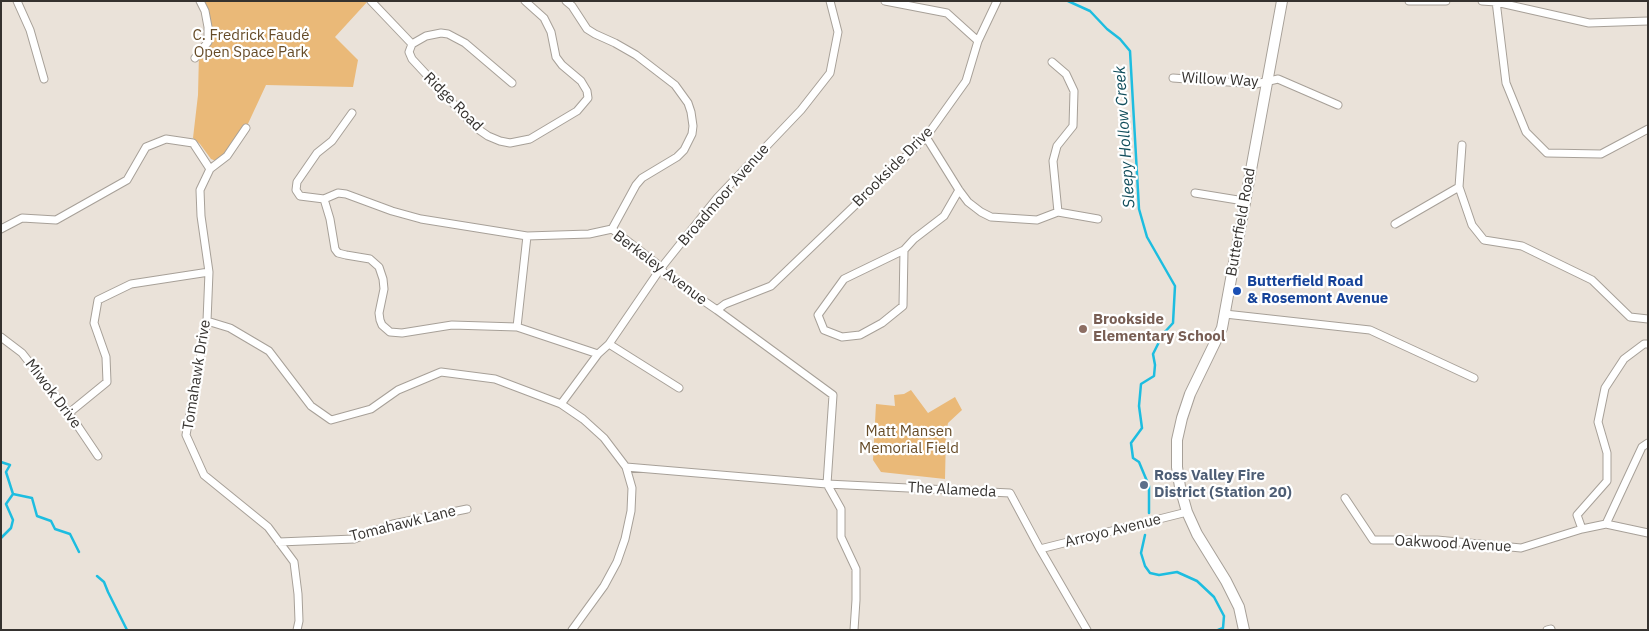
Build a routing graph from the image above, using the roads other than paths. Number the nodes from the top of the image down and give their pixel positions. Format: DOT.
graph roads {
  1 [pos="16,1"];
  2 [pos="200,1"];
  3 [pos="371,1"];
  4 [pos="525,1"];
  5 [pos="566,1"];
  6 [pos="830,1"];
  7 [pos="885,1"];
  8 [pos="997,1"];
  9 [pos="1282,1"];
  10 [pos="1409,1"];
  11 [pos="1446,1"];
  12 [pos="1482,1"];
  13 [pos="1496,2"];
  14 [pos="1648,21"];
  15 [pos="978,41"];
  16 [pos="412,44"];
  17 [pos="195,58"];
  18 [pos="1052,62"];
  19 [pos="1173,78"];
  20 [pos="44,79"];
  21 [pos="1268,82"];
  22 [pos="512,83"];
  23 [pos="1338,105"];
  24 [pos="352,113"];
  25 [pos="246,128"];
  26 [pos="1648,129"];
  27 [pos="926,137"];
  28 [pos="1462,144"];
  29 [pos="210,169"];
  30 [pos="1459,187"];
  31 [pos="959,190"];
  32 [pos="1195,193"];
  33 [pos="324,199"];
  34 [pos="1244,201"];
  35 [pos="1058,212"];
  36 [pos="1098,219"];
  37 [pos="1395,224"];
  38 [pos="1,229"];
  39 [pos="612,229"];
  40 [pos="527,236"];
  41 [pos="904,250"];
  42 [pos="661,268"];
  43 [pos="209,272"];
  44 [pos="717,310"];
  45 [pos="1225,314"];
  46 [pos="1648,319"];
  47 [pos="207,320"];
  48 [pos="517,327"];
  49 [pos="1,337"];
  50 [pos="610,344"];
  51 [pos="1648,344"];
  52 [pos="598,354"];
  53 [pos="1474,378"];
  54 [pos="679,388"];
  55 [pos="561,404"];
  56 [pos="69,413"];
  57 [pos="1648,443"];
  58 [pos="98,456"];
  59 [pos="626,467"];
  60 [pos="827,484"];
  61 [pos="1345,498"];
  62 [pos="467,509"];
  63 [pos="1187,512"];
  64 [pos="1606,524"];
  65 [pos="1582,529"];
  66 [pos="1648,533"];
  67 [pos="279,542"];
  68 [pos="1040,549"];
  69 [pos="297,630"];
  70 [pos="572,630"];
  71 [pos="854,630"];
  72 [pos="1087,630"];
  73 [pos="1244,630"];
  1 -- 20 [label="street"];
  2 -- 17 [label="street"];
  3 -- 16 [label="street"];
  4 -- 16 [label="street, Ridge Road"];
  5 -- 39 [label="street"];
  6 -- 42 [label="street, Broadmoor Avenue"];
  7 -- 15 [label="street"];
  8 -- 15 [label="street, Brookside Drive"];
  9 -- 21 [label="street, Butterfield Road"];
  10 -- 11 [label="street"];
  12 -- 13 [label="street"];
  13 -- 14 [label="street"];
  13 -- 26 [label="street"];
  15 -- 27 [label="street, Brookside Drive"];
  16 -- 22 [label="street"];
  18 -- 35 [label="street"];
  19 -- 21 [label="street, Willow Way"];
  21 -- 23 [label="street, Willow Way"];
  21 -- 34 [label="street, Butterfield Road"];
  24 -- 33 [label="street, Berkeley Avenue"];
  25 -- 29 [label="street"];
  27 -- 31 [label="street"];
  27 -- 44 [label="street, Brookside Drive"];
  28 -- 30 [label="street"];
  29 -- 38 [label="street"];
  29 -- 43 [label="street, Tomahawk Drive"];
  30 -- 37 [label="street"];
  30 -- 46 [label="street"];
  31 -- 35 [label="street"];
  31 -- 41 [label="street"];
  32 -- 34 [label="street"];
  33 -- 40 [label="street, Berkeley Avenue"];
  33 -- 48 [label="street"];
  34 -- 45 [label="street, Butterfield Road"];
  35 -- 36 [label="street"];
  39 -- 40 [label="street, Berkeley Avenue"];
  39 -- 42 [label="street, Berkeley Avenue"];
  40 -- 48 [label="street"];
  41 -- 41 [label="street"];
  42 -- 44 [label="street, Berkeley Avenue"];
  42 -- 50 [label="street, Broadmoor Avenue"];
  43 -- 47 [label="street, Tomahawk Drive"];
  43 -- 56 [label="street"];
  44 -- 60 [label="street, Berkeley Avenue"];
  45 -- 53 [label="street"];
  45 -- 63 [label="street, Butterfield Road"];
  47 -- 55 [label="street"];
  47 -- 67 [label="street, Tomahawk Drive"];
  48 -- 52 [label="street"];
  49 -- 56 [label="street, Miwok Drive"];
  50 -- 52 [label="street, Broadmoor Avenue"];
  50 -- 54 [label="street"];
  51 -- 65 [label="street"];
  52 -- 55 [label="street, Broadmoor Avenue"];
  55 -- 59 [label="street"];
  56 -- 58 [label="street, Miwok Drive"];
  57 -- 64 [label="street"];
  59 -- 60 [label="street, The Alameda"];
  59 -- 70 [label="street"];
  60 -- 68 [label="street, The Alameda"];
  60 -- 71 [label="street"];
  61 -- 65 [label="street, Oakwood Avenue"];
  62 -- 67 [label="street, Tomahawk Lane"];
  63 -- 68 [label="street, Arroyo Avenue"];
  63 -- 73 [label="street, Butterfield Road"];
  64 -- 65 [label="street"];
  64 -- 66 [label="street"];
  67 -- 69 [label="street, Tomahawk Drive"];
  68 -- 72 [label="street, The Alameda"];
}
